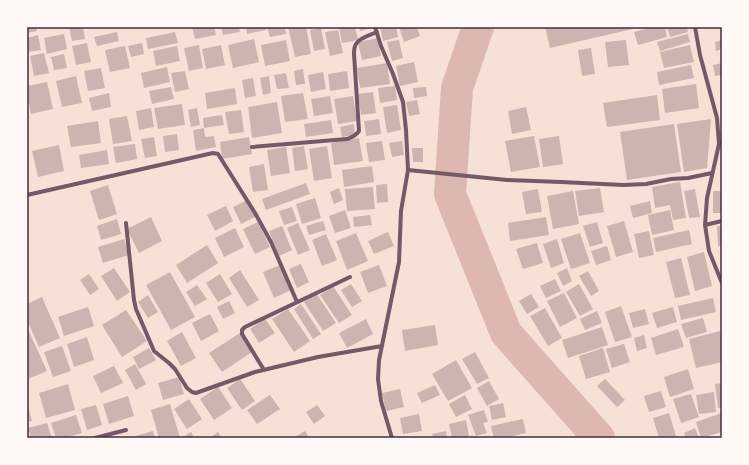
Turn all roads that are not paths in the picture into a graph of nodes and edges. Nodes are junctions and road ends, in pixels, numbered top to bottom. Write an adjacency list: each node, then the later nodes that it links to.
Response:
1 (375, 27): 3 (street)
2 (695, 27): 4 (street)
3 (376, 32): 6 (street); 7 (street)
4 (717, 118): 5 (street); 8 (street)
5 (722, 118)
6 (252, 147)
7 (408, 170): 8 (street); 16 (street)
8 (712, 174): 12 (street)
9 (27, 195): 15 (street)
10 (722, 221): 12 (street)
11 (126, 223): 17 (street)
12 (706, 225): 14 (street)
13 (350, 277): 15 (street)
14 (722, 284)
15 (297, 302): 17 (street)
16 (382, 346): 17 (street); 20 (street)
17 (264, 370)
18 (126, 430): 19 (street)
19 (95, 438)
20 (392, 438)

